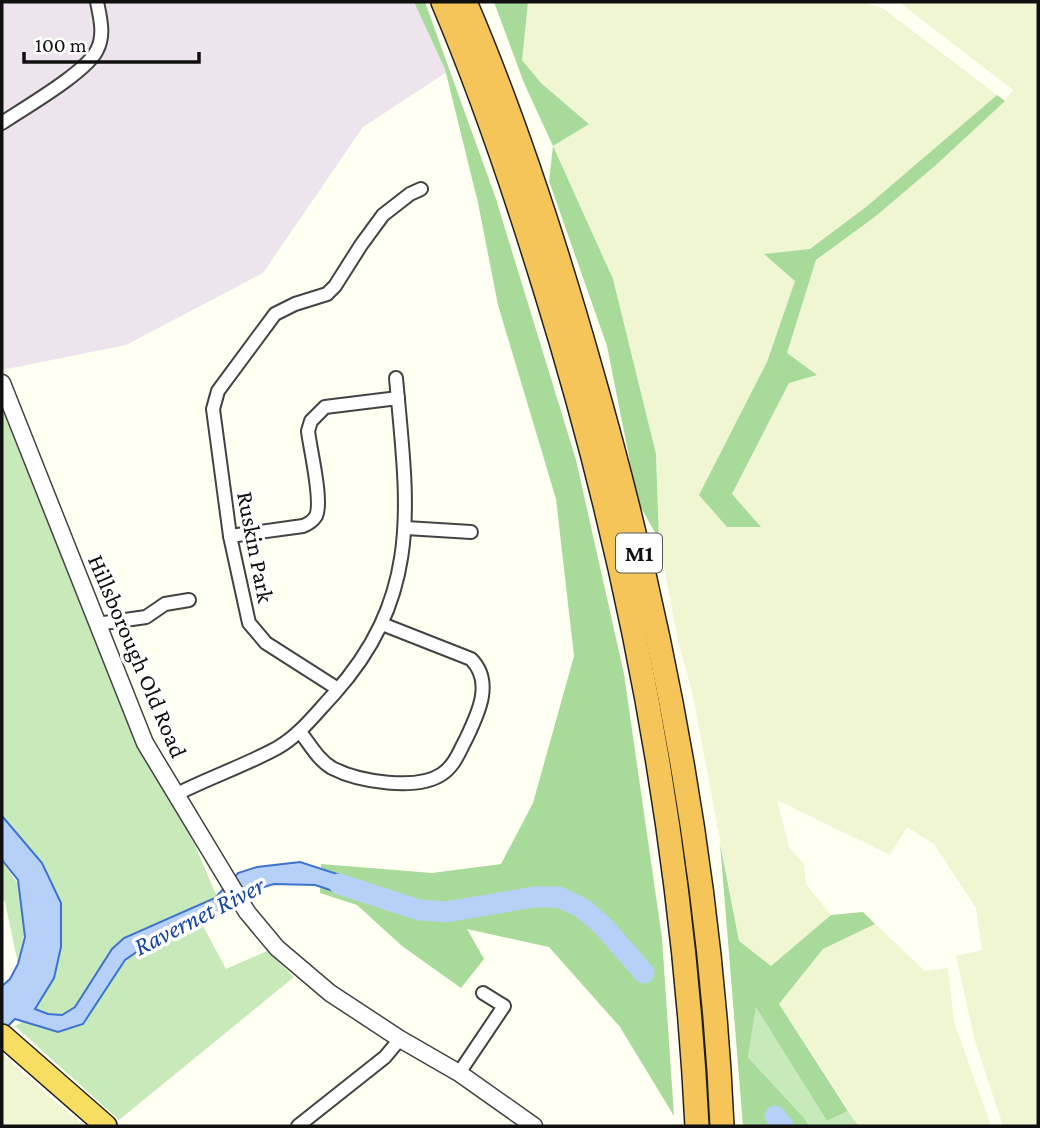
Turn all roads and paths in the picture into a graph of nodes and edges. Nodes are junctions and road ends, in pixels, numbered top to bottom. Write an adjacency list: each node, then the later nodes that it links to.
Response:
1 (97, 2): 4 (street)
2 (443, 2): 25 (highway, M1)
3 (465, 2): 26 (highway, M1)
4 (2, 123)
5 (421, 189): 11 (street, Ruskin Park)
6 (396, 378): 8 (street)
7 (2, 383): 13 (street, Hillsborough Old Road)
8 (398, 398): 9 (street); 11 (street)
9 (406, 527): 10 (street); 14 (street)
10 (471, 533)
11 (230, 536): 15 (street, Ruskin Park)
12 (189, 600): 13 (street)
13 (97, 624): 17 (street, Hillsborough Old Road)
14 (382, 624): 15 (street); 16 (street)
15 (338, 689): 16 (street)
16 (300, 732): 17 (street)
17 (175, 795): 20 (street, Hillsborough Old Road)
18 (483, 993): 21 (street)
19 (2, 1035): 22 (highway)
20 (400, 1039): 21 (street, Hillsborough Old Road); 23 (street)
21 (459, 1073): 24 (street, Hillsborough Old Road)
22 (106, 1126)
23 (298, 1126)
24 (534, 1126)
25 (697, 1126)
26 (722, 1126)

